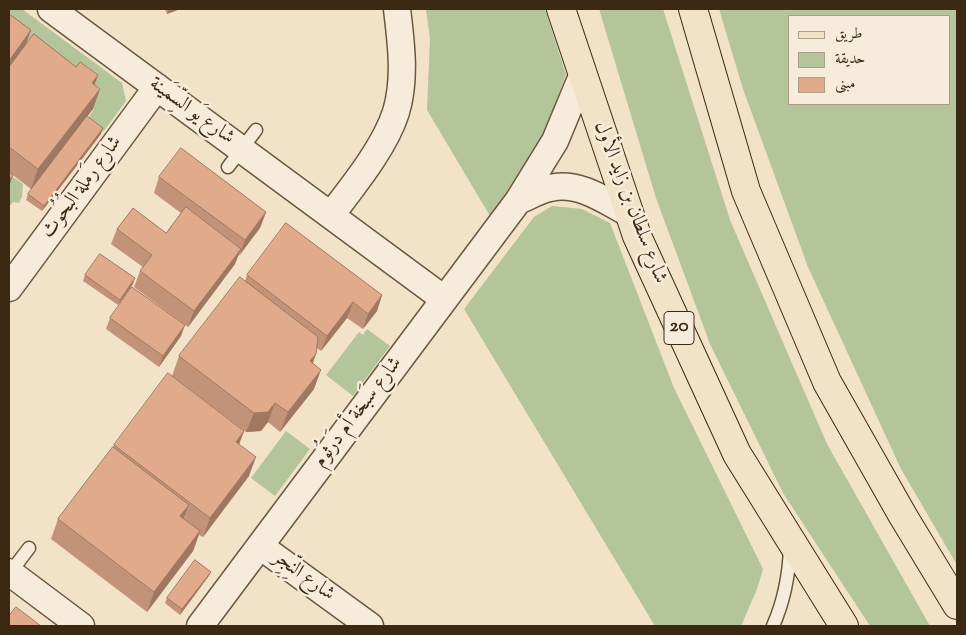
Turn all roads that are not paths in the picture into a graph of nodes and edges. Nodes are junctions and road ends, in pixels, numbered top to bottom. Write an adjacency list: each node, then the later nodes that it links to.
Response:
1 (51, 9): 6 (street, شارع يَو السِّمَينة)
2 (398, 9): 9 (street)
3 (561, 9): 5 (main road, شارع سلطان بن زايد الأول / 20)
4 (693, 9): 16 (main road)
5 (582, 76): 7 (street, شارع سَبخة أم دَرثُوم); 8 (main road, شارع سلطان بن زايد الأول / 20)
6 (157, 87): 9 (street, شارع يَو السِّمَينة); 10 (street, شارع رَملة البُحُوث)
7 (518, 201): 8 (street); 11 (street, شارع سَبخة أم دَرثُوم)
8 (630, 214): 12 (main road, شارع سلطان بن زايد الأول / 20)
9 (331, 216): 11 (street, شارع يَو السِّمَينة)
10 (9, 288)
11 (444, 299): 13 (street, شارع سَبخة أم دَرثُوم)
12 (791, 544): 20 (lane); 21 (main road, شارع سلطان بن زايد الأول / 20)
13 (260, 546): 18 (street, شارع سَبخة أم دَرثُوم); 19 (street, شارع النِّجِر)
14 (29, 548): 15 (lane)
15 (10, 573): 17 (street)
16 (957, 605)
17 (81, 626)
18 (200, 626)
19 (370, 626)
20 (773, 626)
21 (844, 626)

